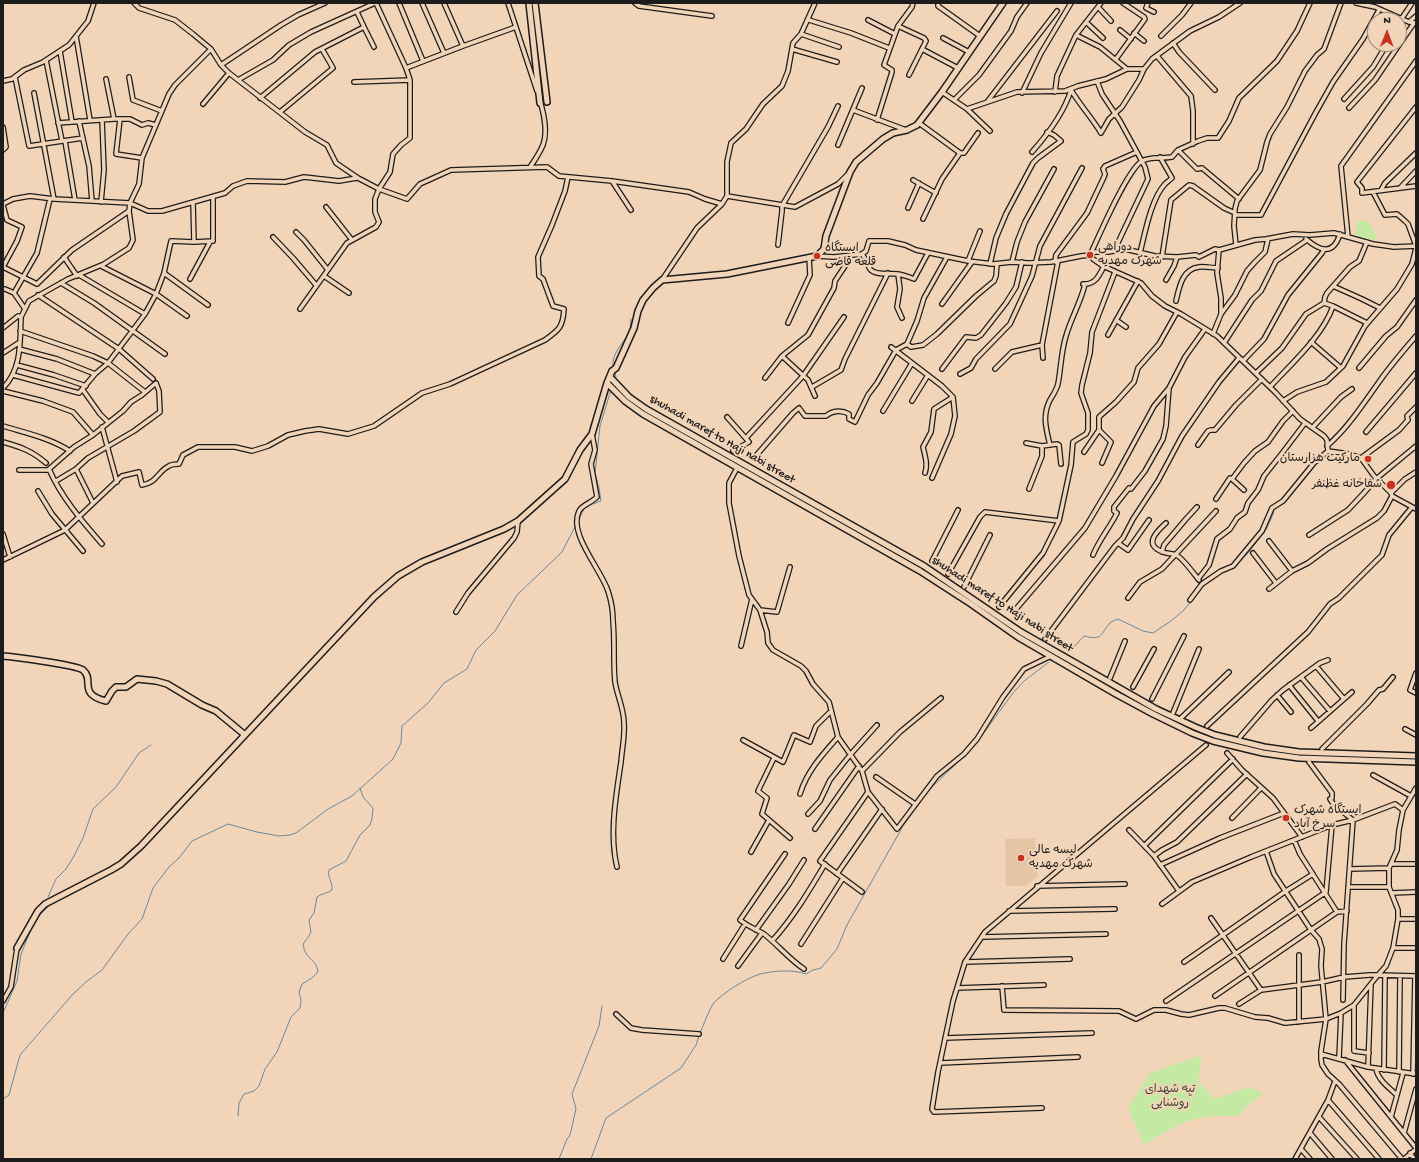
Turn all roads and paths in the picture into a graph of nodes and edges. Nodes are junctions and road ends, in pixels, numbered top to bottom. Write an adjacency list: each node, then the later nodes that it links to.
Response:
1 (94, 3): 52 (street)
2 (134, 3): 65 (street)
3 (325, 3): 79 (street)
4 (376, 3): 32 (street); 80 (street)
5 (399, 3): 77 (street)
6 (422, 3): 72 (street)
7 (444, 3): 61 (street)
8 (508, 3): 47 (street)
9 (529, 3): 105 (main road)
10 (535, 3): 104 (main road)
11 (636, 3): 37 (street)
12 (815, 3): 39 (street)
13 (913, 3): 45 (street)
14 (938, 3): 53 (street)
15 (1003, 3): 53 (main road)
16 (1027, 3): 103 (street)
17 (1072, 3): 100 (street)
18 (1101, 3): 28 (street)
19 (1122, 3): 36 (street)
20 (1148, 3): 29 (street)
21 (1191, 3): 55 (street)
22 (1240, 3): 60 (street)
23 (1310, 3): 134 (street)
24 (1341, 3): 164 (street)
25 (1356, 3): 30 (street)
26 (1378, 3): 30 (street)
27 (1412, 3): 35 (street)
28 (1098, 7): 41 (street); 42 (street)
29 (1146, 8): 33 (street); 36 (street)
30 (1377, 8): 34 (street); 177 (street)
31 (1057, 11): 106 (street)
32 (357, 12): 46 (street); 89 (street)
33 (1154, 12)
34 (1385, 12)
35 (1405, 12)
36 (1141, 15): 49 (street)
37 (712, 16)
38 (1416, 16): 43 (street)
39 (809, 20): 50 (street); 64 (street)
40 (868, 20): 51 (street)
41 (1111, 21)
42 (1086, 22): 54 (street); 57 (street)
43 (1409, 22): 44 (street)
44 (1415, 24): 110 (street)
45 (898, 26): 51 (street); 68 (street)
46 (364, 27): 62 (street); 66 (street)
47 (516, 27): 61 (street); 105 (street)
48 (1120, 30): 58 (street)
49 (1134, 33): 58 (street); 59 (street)
50 (802, 34): 63 (street); 67 (street)
51 (895, 34): 64 (street)
52 (76, 36): 69 (street); 118 (street)
53 (980, 36): 70 (main road)
54 (1076, 36): 74 (street); 98 (street)
55 (1161, 36)
56 (943, 38): 70 (street)
57 (1104, 38)
58 (1131, 39): 74 (street)
59 (1144, 41)
60 (1173, 43): 73 (street); 96 (street)
61 (463, 46): 72 (street)
62 (374, 47)
63 (839, 47)
64 (889, 48): 120 (street)
65 (211, 49): 79 (street); 113 (street)
66 (322, 49): 101 (street); 114 (street)
67 (792, 49): 78 (street); 161 (street)
68 (922, 49): 81 (street); 85 (street)
69 (60, 51): 75 (street); 122 (street)
70 (969, 52): 81 (main road)
71 (1382, 52): 102 (street)
72 (444, 53): 77 (street)
73 (1157, 56): 83 (street); 134 (street)
74 (1116, 59): 82 (street)
75 (46, 60): 86 (street); 123 (street)
76 (1416, 60): 186 (street)
77 (423, 61): 80 (street)
78 (837, 62)
79 (221, 65): 84 (street)
80 (406, 68): 90 (street)
81 (958, 68): 97 (main road)
82 (1127, 69): 83 (street); 92 (street)
83 (1144, 69): 115 (street)
84 (228, 73): 89 (street); 107 (street)
85 (909, 75)
86 (15, 77): 91 (street); 133 (street)
87 (129, 77): 113 (street)
88 (106, 78): 116 (street)
89 (238, 80): 101 (street)
90 (410, 80): 93 (street); 157 (street)
91 (3, 81)
92 (1097, 81): 95 (street); 115 (street)
93 (354, 82)
94 (862, 88): 112 (street)
95 (1071, 90): 98 (street); 115 (street); 129 (street)
96 (1214, 90)
97 (942, 92): 103 (street); 124 (main road)
98 (1055, 92): 100 (street)
99 (34, 93): 133 (street)
100 (1022, 93): 106 (street)
101 (260, 98): 114 (street)
102 (1344, 99)
103 (954, 100): 111 (street)
104 (546, 102)
105 (540, 103): 145 (street)
106 (986, 103): 111 (street)
107 (203, 104)
108 (838, 106): 172 (street)
109 (1416, 107): 159 (street)
110 (1349, 108)
111 (967, 109): 128 (street)
112 (853, 110): 120 (street); 135 (street)
113 (162, 112): 125 (street)
114 (280, 112): 151 (street)
115 (1114, 113): 139 (street)
116 (114, 119): 117 (street); 119 (street)
117 (120, 119): 125 (street); 143 (street)
118 (90, 120): 119 (street); 121 (street)
119 (102, 120): 167 (street)
120 (877, 120): 127 (street)
121 (79, 121): 122 (street); 131 (street)
122 (72, 122): 123 (street)
123 (58, 123): 132 (street)
124 (919, 123): 127 (main road); 140 (street)
125 (156, 124): 143 (street)
126 (3, 127): 136 (street)
127 (907, 130): 149 (main road)
128 (990, 131)
129 (1047, 132): 138 (street); 216 (street)
130 (978, 133): 140 (street)
131 (83, 138): 132 (street); 166 (street)
132 (64, 141): 133 (street); 165 (street)
133 (44, 144): 163 (street)
134 (1193, 144): 137 (street)
135 (838, 145)
136 (3, 150)
137 (1178, 150): 142 (street); 164 (street)
138 (1032, 152)
139 (1137, 152): 144 (street); 212 (street)
140 (960, 153): 160 (street)
141 (1416, 154): 158 (street)
142 (1160, 157): 144 (street); 200 (street)
143 (142, 158): 169 (street)
144 (1141, 162): 198 (street); 202 (street)
145 (530, 167): 150 (street); 157 (street)
146 (1082, 168): 215 (street)
147 (1054, 169): 213 (street)
148 (1416, 171): 156 (street)
149 (850, 172): 172 (street); 203 (main road)
150 (568, 177): 153 (street); 356 (street)
151 (358, 178): 157 (street); 162 (street)
152 (913, 180): 154 (street)
153 (612, 181): 171 (street); 175 (street)
154 (919, 183): 160 (street); 174 (street)
155 (1416, 186): 156 (street)
156 (1400, 188): 158 (street)
157 (379, 189): 188 (street)
158 (1380, 190): 159 (street)
159 (1372, 192): 195 (street)
160 (936, 193): 179 (street)
161 (726, 196): 171 (street); 172 (street)
162 (213, 197): 168 (street); 191 (street)
163 (52, 199): 165 (street); 170 (street); 230 (street)
164 (1239, 199): 177 (street)
165 (75, 200): 166 (street)
166 (92, 201): 167 (street)
167 (101, 202): 169 (street)
168 (193, 202): 169 (street); 190 (street)
169 (130, 203): 176 (street)
170 (3, 204): 178 (street)
171 (722, 204): 232 (street)
172 (782, 206): 194 (street)
173 (326, 207): 188 (street)
174 (908, 208)
175 (631, 210)
176 (129, 212): 205 (street); 218 (street)
177 (1235, 214): 193 (street); 208 (street)
178 (6, 215): 180 (street); 221 (street)
179 (923, 219)
180 (3, 223)
181 (980, 230): 211 (street)
182 (296, 232): 223 (street)
183 (1340, 234): 184 (street); 186 (street); 196 (street)
184 (1301, 235): 187 (street); 189 (street)
185 (273, 237): 236 (street)
186 (1348, 237): 192 (street)
187 (1268, 239): 193 (street); 254 (street)
188 (352, 240): 223 (street)
189 (1307, 240): 196 (street); 272 (street)
190 (194, 242): 191 (street); 225 (street)
191 (210, 242): 231 (street)
192 (1367, 242): 195 (street); 237 (street)
193 (1236, 244): 197 (street)
194 (778, 245)
195 (1416, 247): 249 (street)
196 (1324, 249): 284 (street)
197 (1219, 250): 210 (street); 222 (street)
198 (1114, 251): 200 (street); 202 (street)
199 (928, 253): 201 (street); 207 (street); 227 (street)
200 (1140, 253): 208 (street)
201 (862, 254): 204 (street); 226 (street)
202 (1090, 255): 212 (street); 219 (street)
203 (817, 256): 204 (street); 206 (main road)
204 (847, 256): 281 (street)
205 (64, 257): 228 (street); 230 (street)
206 (809, 257): 232 (main road); 260 (street)
207 (947, 257): 211 (street); 273 (street)
208 (1162, 257): 209 (street)
209 (1177, 257): 210 (street); 233 (street)
210 (1200, 257): 220 (street)
211 (970, 261): 216 (street); 246 (street)
212 (1057, 261): 215 (street); 274 (street)
213 (1012, 262): 214 (street); 217 (street)
214 (1022, 262): 215 (street); 290 (street)
215 (1036, 263): 295 (street)
216 (990, 264): 217 (street)
217 (997, 264): 273 (street)
218 (101, 266): 228 (street); 241 (street)
219 (1104, 266): 224 (street); 332 (street)
220 (1199, 266): 222 (street); 244 (street)
221 (3, 267): 230 (street)
222 (1218, 268): 254 (street)
223 (328, 270): 229 (street)
224 (1115, 272): 234 (street); 371 (street)
225 (164, 273): 241 (street); 247 (street)
226 (888, 274): 227 (street); 305 (street)
227 (898, 274): 258 (street)
228 (78, 275): 235 (street); 253 (street)
229 (324, 276): 236 (street); 240 (street)
230 (24, 277): 239 (street)
231 (190, 279)
232 (662, 280): 299 (main road)
233 (1166, 280)
234 (1138, 281): 252 (street); 259 (street)
235 (61, 283): 242 (street); 265 (street)
236 (316, 285): 251 (street)
237 (1333, 286): 245 (street); 249 (street)
238 (5, 289): 239 (street)
239 (14, 293): 250 (street)
240 (349, 293)
241 (156, 294): 253 (street); 255 (street)
242 (38, 295): 250 (street); 277 (street)
243 (1416, 300): 289 (street)
244 (1176, 301)
245 (1324, 303): 248 (street); 292 (street)
246 (942, 304)
247 (208, 305)
248 (1333, 306): 261 (street); 271 (street)
249 (1380, 308): 261 (street)
250 (25, 309): 256 (street)
251 (300, 309)
252 (1177, 312): 264 (street); 325 (street)
253 (145, 314): 265 (street)
254 (1221, 314): 267 (street)
255 (187, 316)
256 (21, 317): 263 (street); 266 (street)
257 (844, 317): 298 (street)
258 (902, 318)
259 (1116, 320): 262 (street); 268 (street)
260 (788, 323)
261 (1368, 323): 288 (street)
262 (1126, 327)
263 (3, 328)
264 (1205, 329): 267 (street); 307 (street)
265 (133, 331): 277 (street); 280 (street)
266 (20, 332): 270 (street); 285 (street)
267 (1213, 334): 272 (street)
268 (1108, 335)
269 (1416, 336): 337 (street)
270 (20, 342): 276 (street); 279 (street)
271 (1311, 342): 288 (street); 306 (street)
272 (1224, 343): 283 (street)
273 (907, 344): 278 (street)
274 (1042, 346): 282 (street); 291 (street)
275 (891, 347): 278 (street)
276 (19, 349): 287 (street); 294 (street)
277 (119, 349): 285 (street); 301 (street)
278 (896, 350): 286 (street); 341 (street)
279 (3, 353)
280 (165, 354)
281 (782, 356): 298 (street); 300 (street)
282 (1043, 358)
283 (1239, 358): 284 (street); 378 (street)
284 (1243, 361): 292 (street)
285 (108, 363): 294 (street); 311 (street)
286 (912, 363): 297 (street); 317 (street)
287 (17, 365): 296 (street); 304 (street)
288 (1341, 368): 315 (street)
289 (1359, 368)
290 (942, 370)
291 (995, 370)
292 (1256, 373): 302 (street)
293 (1416, 373): 326 (street)
294 (95, 374): 304 (street)
295 (960, 374)
296 (13, 375): 308 (street); 310 (street)
297 (928, 375): 313 (street); 314 (street)
298 (803, 376): 305 (street); 329 (street)
299 (610, 377): 303 (main road); 445 (main road, shuhadi maref to Haji nabi street)
300 (765, 378)
301 (153, 379)
302 (1262, 379): 306 (street); 333 (street)
303 (607, 384): 327 (main road); 410 (main road)
304 (86, 386): 310 (street)
305 (812, 387): 312 (street)
306 (1270, 387): 315 (street)
307 (1169, 388): 383 (street); 400 (street)
308 (3, 389): 328 (street)
309 (1352, 389): 324 (street)
310 (82, 390): 320 (street)
311 (145, 392): 320 (street); 334 (street)
312 (816, 396)
313 (953, 396): 351 (street); 352 (street)
314 (912, 401)
315 (1283, 401): 318 (street)
316 (1416, 407): 342 (street)
317 (883, 411)
318 (1292, 411): 321 (street); 354 (street)
319 (727, 417): 329 (street)
320 (108, 422): 323 (street)
321 (1305, 423): 324 (street); 391 (street)
322 (3, 426): 338 (street)
323 (102, 427): 328 (street); 334 (street)
324 (1313, 428): 337 (street)
325 (1099, 430): 340 (street); 343 (street)
326 (1366, 432)
327 (592, 434): 369 (main road); 484 (street)
328 (93, 435): 338 (street)
329 (746, 438): 339 (street)
330 (3, 442): 344 (street)
331 (1026, 443): 335 (street)
332 (1050, 445): 335 (street); 345 (street)
333 (1198, 445)
334 (108, 446): 347 (street); 356 (street)
335 (1042, 446): 357 (street)
336 (1416, 446): 353 (street)
337 (1328, 449): 342 (street); 393 (street)
338 (70, 451): 346 (street)
339 (733, 451)
340 (1084, 452)
341 (754, 458)
342 (1361, 458): 353 (street)
343 (1102, 463)
344 (46, 464)
345 (1061, 464)
346 (50, 469): 348 (street); 355 (street)
347 (76, 469): 355 (street); 362 (street)
348 (19, 470)
349 (736, 470): 397 (street)
350 (1416, 472): 360 (street)
351 (925, 473)
352 (932, 478)
353 (1376, 478): 360 (street); 376 (street)
354 (1232, 479): 358 (street); 361 (street)
355 (56, 481): 368 (street)
356 (117, 482): 362 (street)
357 (1028, 489)
358 (1244, 490)
359 (38, 491): 373 (street)
360 (1392, 495): 363 (street); 389 (street)
361 (1216, 499)
362 (93, 503): 368 (street)
363 (1412, 506): 366 (street); 433 (street)
364 (1197, 508): 381 (street)
365 (958, 510): 387 (street)
366 (1416, 510)
367 (1216, 511): 384 (street)
368 (79, 518): 373 (street); 379 (street)
369 (518, 520): 402 (street); 436 (main road)
370 (1149, 520): 378 (street)
371 (1059, 521): 390 (street); 399 (street)
372 (1166, 523): 381 (street)
373 (65, 530): 380 (street); 385 (street)
374 (3, 534): 385 (street)
375 (990, 535): 394 (street)
376 (1309, 535)
377 (1269, 541): 389 (street)
378 (1118, 543): 404 (street)
379 (102, 544)
380 (83, 551)
381 (1162, 552): 384 (street)
382 (1253, 553): 392 (street)
383 (1093, 555)
384 (1176, 555): 391 (street); 396 (street)
385 (10, 557): 386 (street)
386 (3, 560)
387 (932, 561)
388 (790, 567): 401 (street)
389 (1292, 571): 392 (street)
390 (948, 574)
391 (1198, 579): 393 (street)
392 (1276, 583): 395 (street)
393 (1202, 584): 398 (street)
394 (964, 587)
395 (1269, 589)
396 (1128, 598)
397 (752, 599): 401 (street); 406 (street)
398 (1190, 600)
399 (999, 607)
400 (1016, 609)
401 (760, 610): 426 (street)
402 (456, 612)
403 (1184, 636): 424 (street)
404 (1046, 640)
405 (1125, 641): 417 (street)
406 (741, 646)
407 (1199, 649): 429 (street)
408 (1154, 650): 419 (street)
409 (3, 656): 436 (main road)
410 (1051, 656): 449 (main road); 460 (street)
411 (1328, 660): 412 (street)
412 (1316, 666): 415 (street); 425 (street)
413 (1229, 672): 430 (street)
414 (1416, 673): 421 (street)
415 (1301, 677): 418 (street); 427 (street)
416 (1393, 677): 442 (street)
417 (1110, 678)
418 (1289, 685): 422 (street); 431 (street)
419 (1133, 688)
420 (1352, 692): 425 (street)
421 (1416, 692)
422 (1277, 695): 428 (street); 439 (street)
423 (941, 698): 451 (street)
424 (1152, 699)
425 (1344, 699): 427 (street)
426 (831, 711): 438 (street); 446 (street)
427 (1330, 711): 431 (street)
428 (1291, 712)
429 (1172, 713)
430 (1180, 718)
431 (1318, 721): 434 (street)
432 (877, 725): 444 (street)
433 (1207, 726)
434 (1311, 728)
435 (1405, 729): 437 (street)
436 (245, 734): 518 (main road)
437 (1416, 735)
438 (838, 737): 444 (street); 458 (street)
439 (1240, 738)
440 (743, 740): 446 (street)
441 (1206, 746): 491 (street)
442 (1322, 749)
443 (1227, 753): 447 (street)
444 (850, 755): 450 (street); 464 (street)
445 (1416, 756)
446 (774, 758): 466 (street)
447 (1233, 759): 452 (street); 474 (street)
448 (1309, 762): 467 (street)
449 (1416, 762)
450 (859, 766): 451 (street); 469 (street)
451 (862, 771): 457 (street)
452 (1247, 774): 455 (street); 478 (street)
453 (1373, 775): 459 (street)
454 (876, 777): 460 (street)
455 (1261, 788): 463 (street); 465 (street)
456 (1416, 788): 459 (street)
457 (868, 792): 461 (street); 480 (street)
458 (800, 794)
459 (1411, 796): 462 (street)
460 (915, 804): 461 (street)
461 (882, 809): 487 (street)
462 (1403, 810): 467 (street); 481 (street)
463 (1284, 813): 471 (street); 483 (street)
464 (808, 814)
465 (1232, 818)
466 (769, 820): 472 (street); 476 (street)
467 (1353, 820): 468 (street); 486 (street)
468 (1332, 826): 471 (street); 498 (street)
469 (815, 829)
470 (1129, 830): 474 (street)
471 (1302, 837): 473 (street)
472 (790, 838)
473 (1294, 840): 475 (street); 488 (street)
474 (1145, 845): 478 (street)
475 (1266, 851): 494 (street); 495 (street)
476 (751, 852)
477 (784, 854): 509 (street)
478 (1154, 856): 483 (street)
479 (804, 860): 510 (street)
480 (824, 864): 487 (street); 516 (street)
481 (1392, 864): 482 (street); 485 (street)
482 (1416, 864)
483 (1160, 865): 494 (street)
484 (617, 867)
485 (1389, 868): 486 (street); 493 (street)
486 (1350, 869): 492 (street)
487 (837, 874): 489 (street)
488 (1313, 874): 495 (street); 498 (street)
489 (843, 878): 496 (street); 517 (street)
490 (1125, 884): 491 (street)
491 (1037, 886): 502 (street)
492 (1348, 887): 493 (street); 504 (street)
493 (1389, 887): 499 (street)
494 (1179, 891): 500 (street)
495 (1286, 891): 503 (street); 514 (street)
496 (862, 892)
497 (1416, 892): 499 (street)
498 (1325, 893): 503 (street); 505 (street)
499 (1392, 893): 507 (street)
500 (1162, 904)
501 (1115, 910): 502 (street)
502 (1009, 911): 515 (street)
503 (1299, 911): 511 (street); 521 (street)
504 (1347, 911): 505 (street); 534 (street)
505 (1337, 912): 511 (street)
506 (1211, 918): 514 (street)
507 (1398, 919): 508 (street); 519 (street)
508 (1416, 919)
509 (745, 924): 510 (street); 523 (street)
510 (756, 930): 512 (street)
511 (1311, 930): 529 (street); 535 (street)
512 (762, 933): 516 (street); 527 (street)
513 (1106, 934): 515 (street)
514 (1223, 935): 521 (street); 526 (street)
515 (982, 937): 525 (street)
516 (772, 941): 528 (street)
517 (801, 944)
518 (16, 948): 545 (street)
519 (1393, 948): 520 (street); 530 (street)
520 (1416, 948)
521 (1235, 954): 529 (street); 544 (street)
522 (1300, 955): 536 (street)
523 (723, 959)
524 (1070, 959): 525 (street)
525 (965, 962): 540 (street)
526 (1184, 962)
527 (738, 966)
528 (804, 969)
529 (1248, 973): 541 (street); 542 (street)
530 (1378, 975): 531 (street); 534 (street); 537 (street)
531 (1385, 976): 532 (street); 563 (street)
532 (1400, 976): 533 (street); 564 (street)
533 (1416, 976): 566 (street)
534 (1344, 977): 535 (street); 543 (street)
535 (1322, 982): 536 (street); 550 (street)
536 (1299, 984): 541 (street); 551 (street)
537 (1371, 984): 547 (street); 555 (street)
538 (1044, 985): 539 (street)
539 (1002, 986): 540 (street); 551 (street)
540 (957, 988): 554 (street)
541 (1261, 990): 546 (street)
542 (1214, 996)
543 (1343, 1000)
544 (1166, 1001)
545 (3, 1002)
546 (1240, 1004)
547 (1354, 1005): 548 (street); 555 (street)
548 (1341, 1013): 550 (street); 558 (street)
549 (616, 1014): 553 (street)
550 (1326, 1019): 551 (street); 556 (street)
551 (1299, 1022)
552 (1092, 1032): 554 (street)
553 (699, 1034)
554 (945, 1038): 560 (street)
555 (1369, 1053): 561 (street)
556 (1321, 1054): 558 (street); 567 (street)
557 (1078, 1057): 560 (street)
558 (1339, 1058): 559 (street)
559 (1345, 1060): 561 (street); 573 (street)
560 (940, 1063): 571 (street)
561 (1368, 1067): 562 (street)
562 (1376, 1068): 563 (street); 569 (street)
563 (1384, 1070): 564 (street)
564 (1398, 1072): 565 (street)
565 (1403, 1073): 566 (street); 569 (street)
566 (1414, 1074)
567 (1335, 1081): 570 (street); 584 (street)
568 (1416, 1089): 575 (street)
569 (1397, 1095): 573 (street)
570 (1328, 1100): 572 (street); 583 (street)
571 (1042, 1108)
572 (1319, 1117): 574 (street); 582 (street)
573 (1391, 1117): 575 (street)
574 (1310, 1133): 577 (street); 581 (street)
575 (1404, 1133): 576 (street)
576 (1416, 1148): 578 (street)
577 (1302, 1149): 579 (street); 580 (street)
578 (1410, 1153): 584 (street); 585 (street)
579 (1295, 1159)
580 (1310, 1159)
581 (1332, 1159)
582 (1357, 1159)
583 (1379, 1159)
584 (1403, 1159)
585 (1414, 1159)

